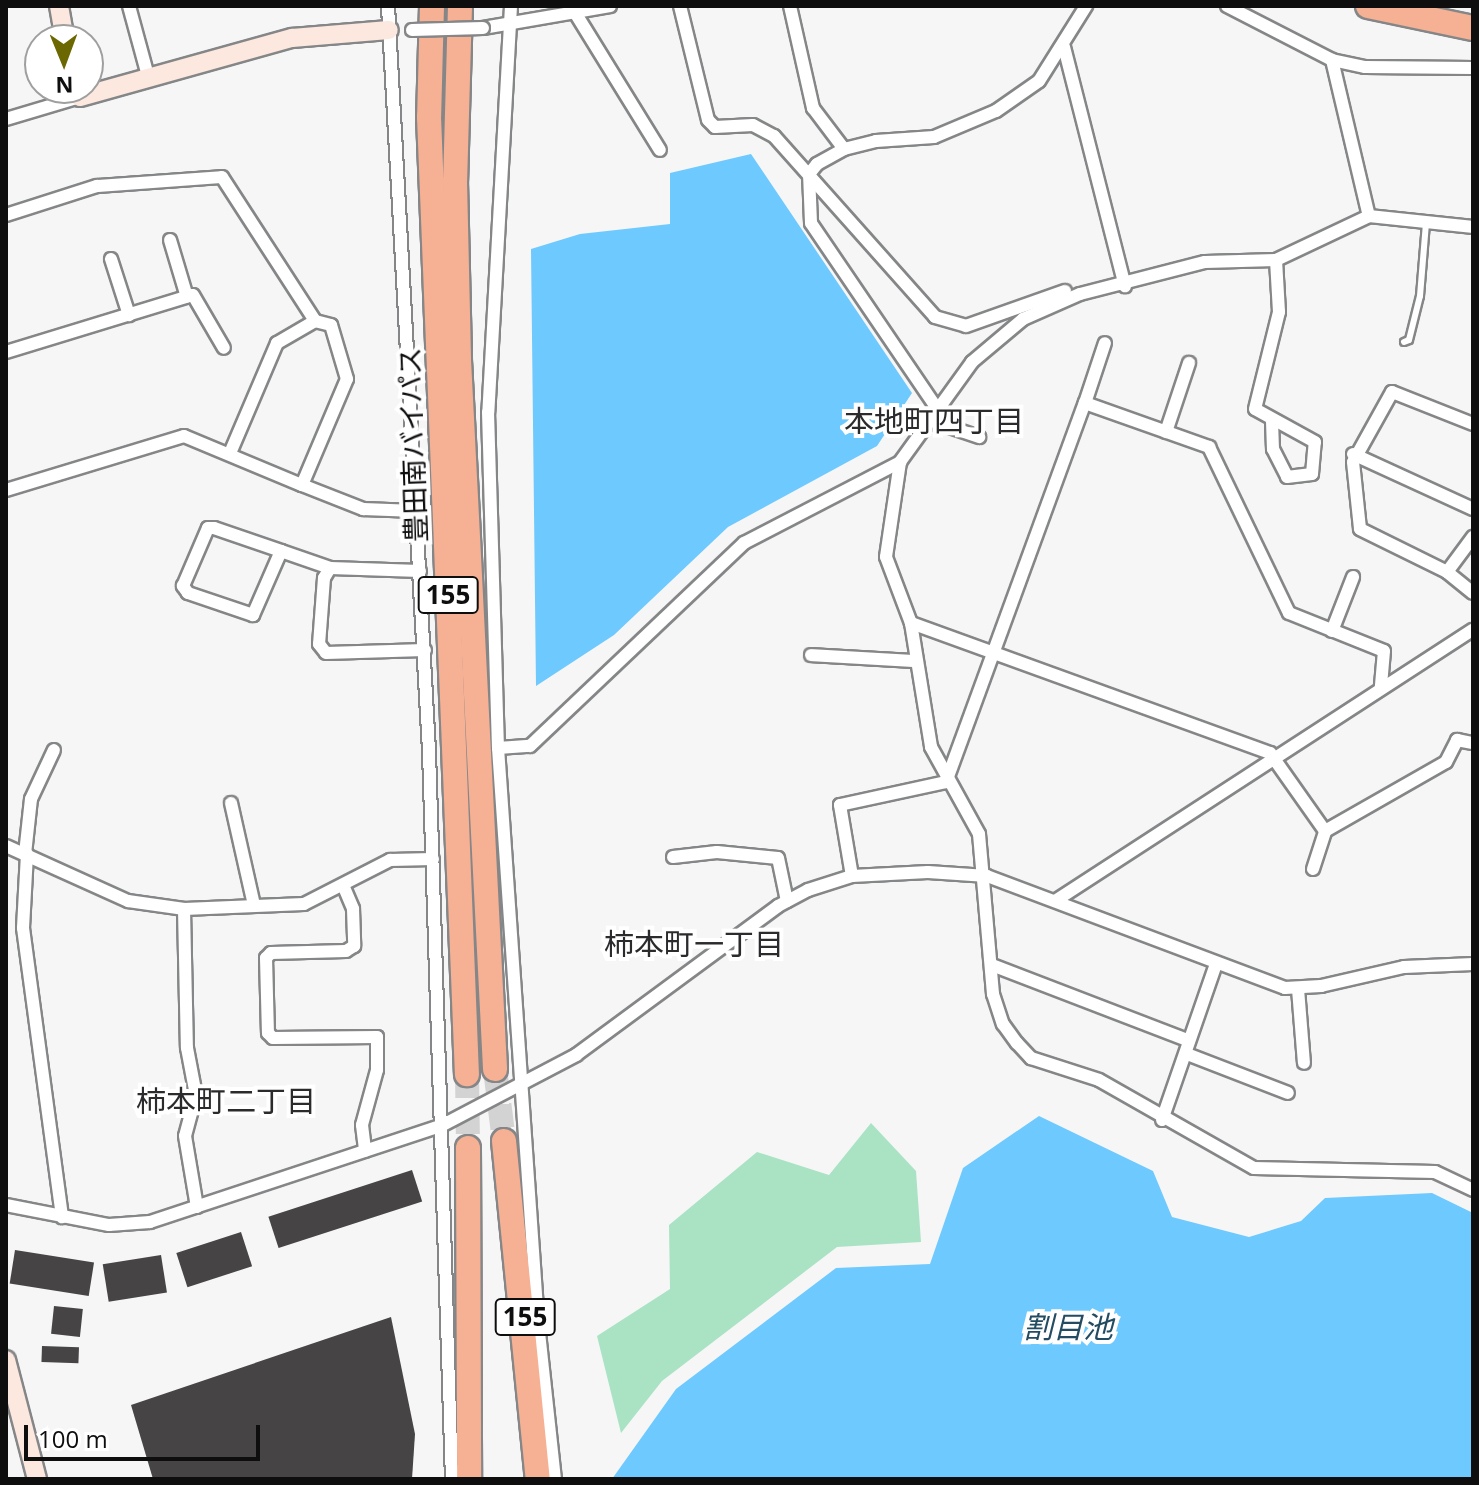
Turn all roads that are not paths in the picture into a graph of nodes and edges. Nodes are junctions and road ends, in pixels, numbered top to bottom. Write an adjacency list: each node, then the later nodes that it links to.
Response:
1 (129, 6): 23 (street)
2 (388, 6): 19 (street)
3 (419, 6): 26 (highway, 155)
4 (432, 6): 26 (highway, 豊田南バイパス / 155)
5 (460, 6): 31 (highway, 豊田南バイパス / 155)
6 (473, 6): 31 (highway, 155)
7 (511, 6): 17 (street)
8 (610, 6): 14 (street)
9 (680, 6): 30 (street)
10 (790, 6): 28 (street)
11 (1086, 6): 20 (street)
12 (1227, 6): 21 (street)
13 (1368, 6): 15 (highway)
14 (573, 10): 17 (street); 29 (street)
15 (1435, 20): 16 (highway); 18 (highway)
16 (1473, 21)
17 (510, 28): 19 (street, bridge); 78 (street)
18 (1473, 28)
19 (389, 30): 23 (street); 61 (street)
20 (1064, 47): 28 (street); 39 (street)
21 (1332, 60): 22 (street); 33 (street)
22 (1473, 68)
23 (148, 76): 24 (street)
24 (104, 87)
25 (48, 104): 27 (street)
26 (429, 117): 104 (highway, 豊田南バイパス / 155)
27 (6, 119)
28 (844, 149): 30 (street)
29 (660, 150)
30 (809, 174): 40 (street); 50 (street)
31 (455, 181): 103 (highway, 豊田南バイパス / 155)
32 (6, 215): 43 (street)
33 (1369, 216): 34 (street); 38 (street)
34 (1426, 220): 35 (street); 44 (lane)
35 (1473, 227)
36 (170, 240): 41 (street)
37 (111, 259): 42 (street)
38 (1276, 260): 39 (street); 51 (street)
39 (1125, 286): 40 (street)
40 (1080, 294): 50 (street)
41 (187, 297): 42 (street); 46 (street)
42 (129, 315): 47 (street)
43 (315, 321): 55 (street); 58 (street)
44 (1404, 342)
45 (1105, 343): 49 (street)
46 (224, 348)
47 (6, 352)
48 (1189, 363): 53 (street)
49 (1085, 403): 53 (street); 73 (street)
50 (935, 416): 54 (street); 57 (street)
51 (1272, 421): 51 (street)
52 (1473, 424): 56 (street)
53 (1166, 432): 71 (street)
54 (979, 437)
55 (230, 453): 58 (street); 59 (street)
56 (1353, 454): 60 (street); 66 (street)
57 (900, 462): 69 (street); 78 (street)
58 (302, 485): 61 (street)
59 (6, 490)
60 (1473, 509)
61 (416, 511): 65 (street)
62 (1473, 537): 66 (street)
63 (281, 551): 63 (street); 64 (street)
64 (330, 568): 65 (street); 72 (street)
65 (420, 571): 72 (street)
66 (1447, 572): 68 (street)
67 (1353, 577): 71 (street)
68 (1473, 593)
69 (911, 623): 73 (street); 75 (street)
70 (1473, 630): 76 (street)
71 (1332, 631): 76 (street)
72 (425, 650): 87 (street)
73 (995, 650): 80 (street); 81 (street)
74 (811, 655): 75 (street)
75 (916, 661): 81 (street)
76 (1381, 688): 80 (street)
77 (1473, 743): 83 (street)
78 (498, 748): 105 (street)
79 (54, 750): 85 (street)
80 (1277, 758): 83 (street); 93 (street)
81 (946, 782): 89 (street); 90 (street)
82 (231, 803): 94 (street)
83 (1325, 831): 88 (street)
84 (6, 846): 85 (street)
85 (26, 854): 95 (street); 115 (street)
86 (673, 857): 92 (street)
87 (433, 859): 91 (street); 108 (street)
88 (1313, 869)
89 (852, 876): 90 (street); 92 (street)
90 (987, 876): 93 (street); 98 (street)
91 (343, 885): 94 (street); 111 (street)
92 (787, 901): 105 (street)
93 (1055, 901): 96 (street)
94 (254, 905): 95 (street)
95 (184, 909): 114 (street)
96 (1216, 964): 99 (street); 100 (street)
97 (1473, 964): 99 (street)
98 (992, 965): 100 (street); 107 (street)
99 (1298, 989): 102 (street)
100 (1187, 1040): 101 (street)
101 (1187, 1054): 106 (street); 107 (street)
102 (1304, 1063)
103 (495, 1069)
104 (467, 1074)
105 (521, 1086): 108 (street); 121 (street)
106 (1288, 1093)
107 (1162, 1120): 112 (street)
108 (441, 1126): 111 (street); 118 (street)
109 (468, 1148): 119 (highway, 155)
110 (504, 1149): 120 (highway, 155)
111 (365, 1151): 114 (street)
112 (1473, 1190)
113 (6, 1205): 115 (street)
114 (197, 1207): 115 (street)
115 (62, 1217)
116 (6, 1360): 117 (street)
117 (37, 1479)
118 (452, 1479)
119 (469, 1479)
120 (538, 1479)
121 (555, 1479)

